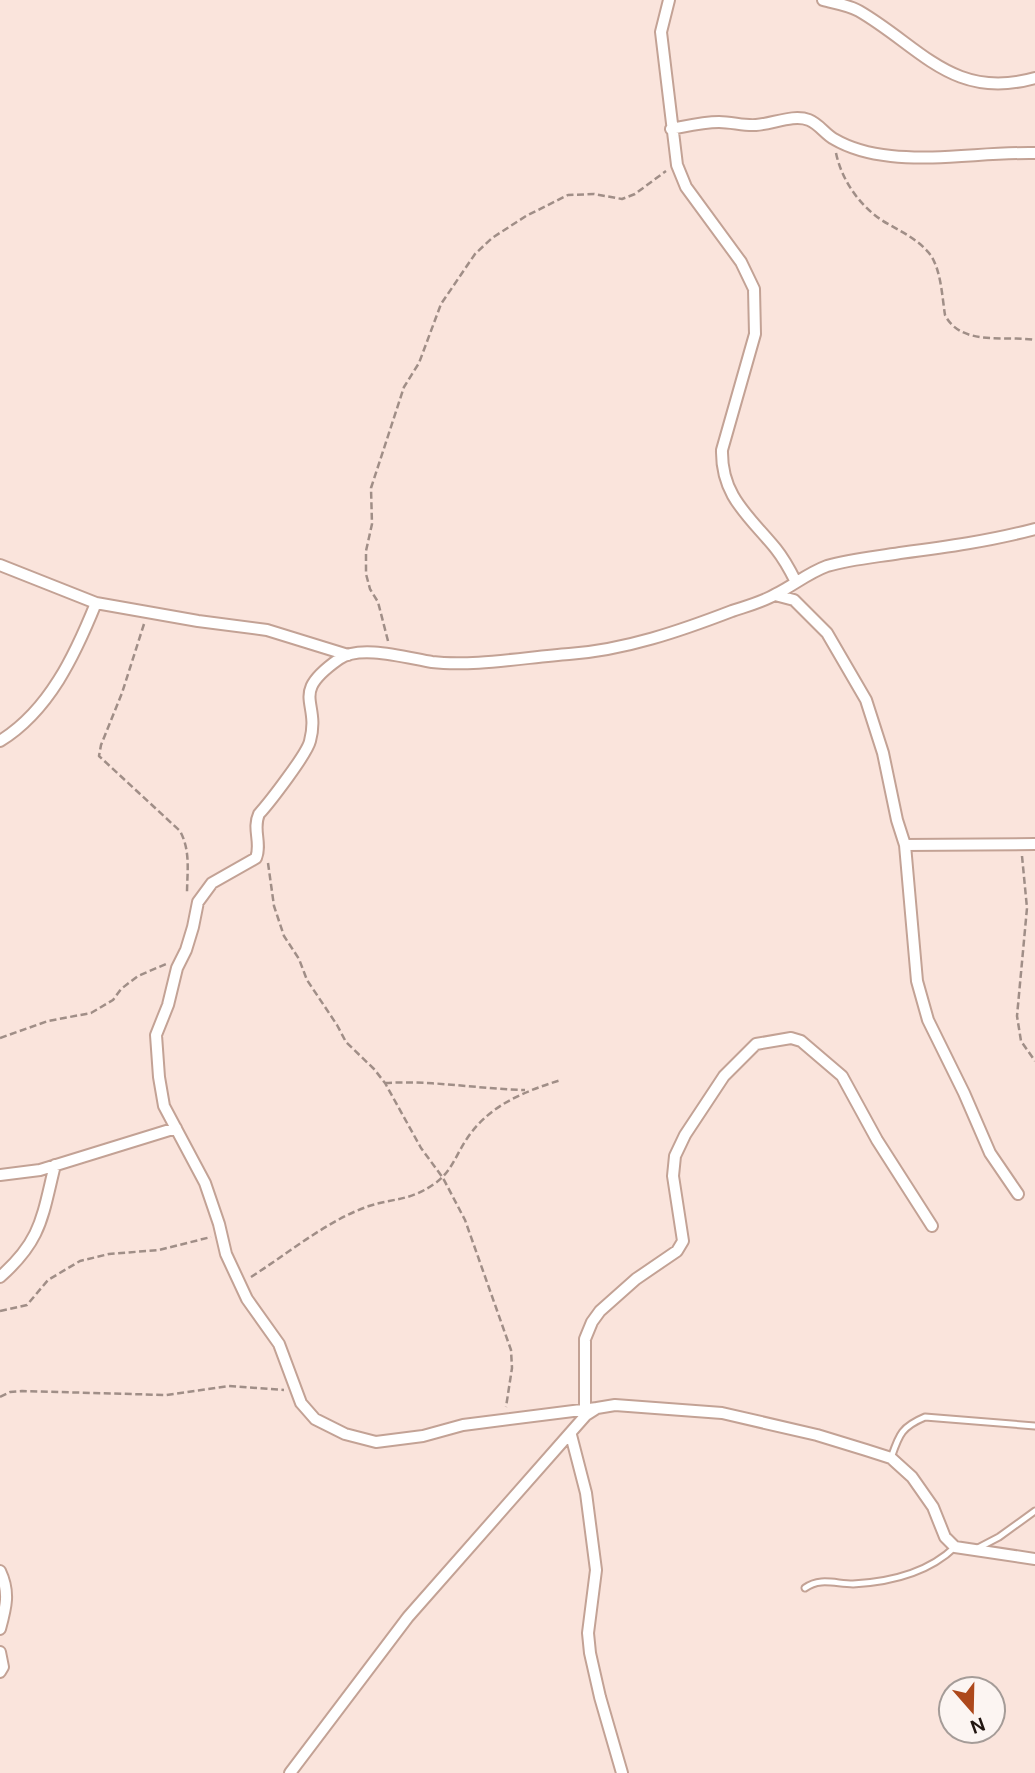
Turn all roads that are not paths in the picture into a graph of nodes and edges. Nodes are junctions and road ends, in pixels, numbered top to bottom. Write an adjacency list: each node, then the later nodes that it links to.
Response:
1 (669, 0): 4 (street)
2 (823, 0): 3 (street)
3 (1035, 78)
4 (671, 129): 5 (street); 8 (street)
5 (1035, 153)
6 (1035, 529): 8 (street)
7 (0, 565): 10 (street)
8 (796, 582): 9 (street)
9 (775, 595): 11 (street); 14 (street)
10 (96, 603): 11 (street); 12 (street)
11 (348, 655): 15 (street)
12 (0, 741)
13 (1035, 844): 14 (street)
14 (905, 845): 18 (street)
15 (176, 1128): 16 (street); 21 (street)
16 (55, 1165): 17 (street); 20 (street)
17 (0, 1175)
18 (1018, 1195)
19 (932, 1226): 21 (street)
20 (0, 1277)
21 (591, 1409): 23 (street); 24 (street)
22 (1035, 1426): 24 (lane)
23 (570, 1435): 34 (street); 35 (street)
24 (891, 1458): 26 (street)
25 (1035, 1511): 27 (lane)
26 (955, 1547): 27 (street); 30 (lane)
27 (974, 1550): 28 (street)
28 (1035, 1559)
29 (0, 1571): 31 (street)
30 (805, 1588)
31 (0, 1629)
32 (0, 1652): 33 (street)
33 (0, 1672)
34 (290, 1773)
35 (622, 1773)

